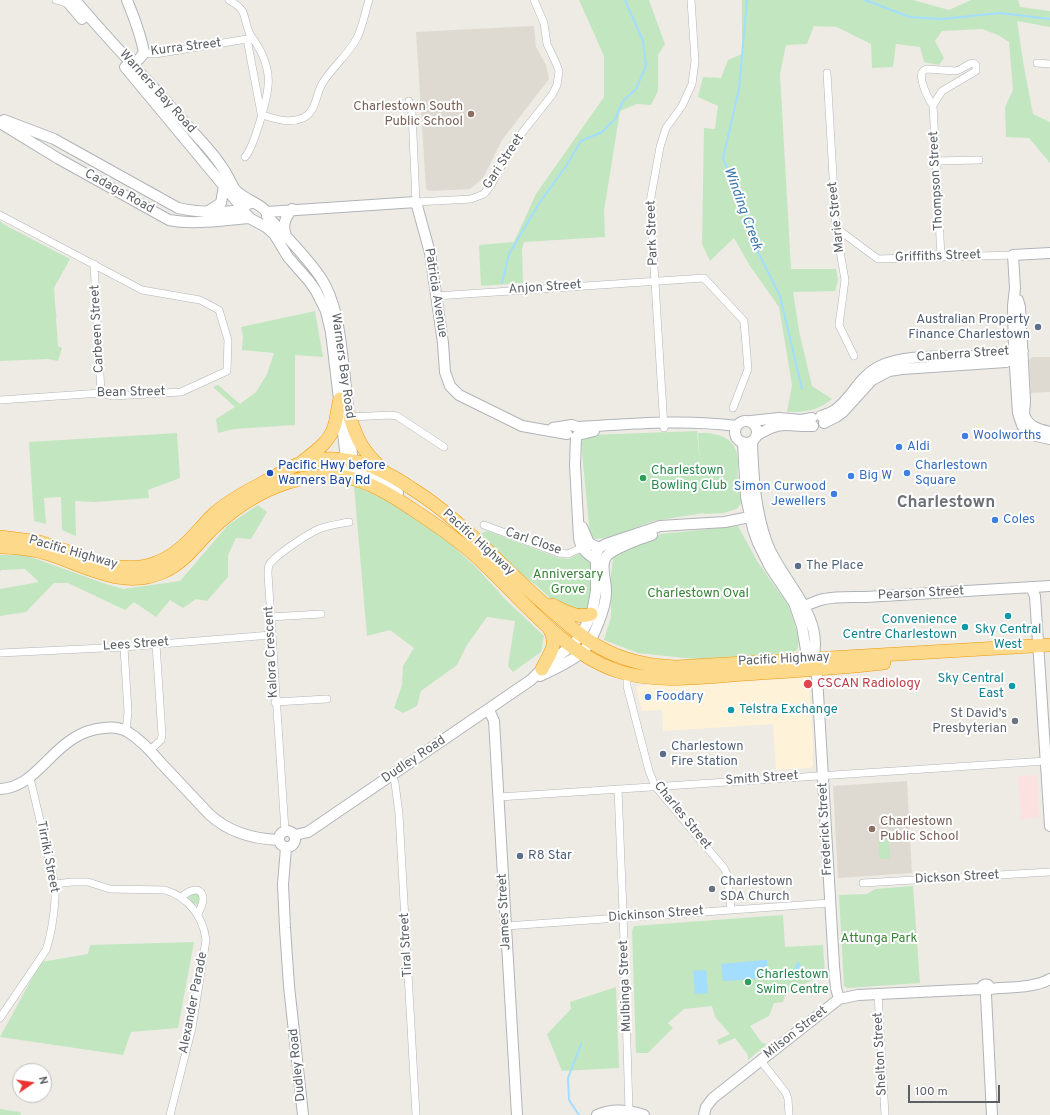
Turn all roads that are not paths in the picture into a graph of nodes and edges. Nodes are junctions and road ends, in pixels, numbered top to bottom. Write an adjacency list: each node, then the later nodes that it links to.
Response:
1 (56, 0): 7 (street, Warners Bay Road)
2 (127, 0): 9 (street)
3 (229, 0): 8 (street)
4 (369, 0): 16 (street)
5 (534, 0): 23 (street, Gari Street)
6 (691, 0): 35 (street, Park Street)
7 (70, 1): 12 (street, Warners Bay Road)
8 (249, 38): 9 (street, Kurra Street); 16 (street); 16 (street)
9 (144, 53): 12 (street, Kurra Street)
10 (1037, 63): 11 (street)
11 (1050, 64)
12 (130, 67): 22 (street, Warners Bay Road); 26 (street, Warners Bay Road)
13 (827, 73): 29 (street, Marie Street)
14 (409, 101): 23 (street, Patricia Avenue)
15 (933, 105): 15 (street, Thompson Street); 21 (street, Thompson Street)
16 (262, 115): 19 (street)
17 (0, 118): 25 (street, Cadaga Road)
18 (0, 123): 26 (street, Cadaga Road)
19 (245, 156)
20 (979, 160): 21 (street)
21 (936, 161): 33 (street, Thompson Street)
22 (224, 186): 25 (street); 26 (street, Warners Bay Road)
23 (416, 202): 24 (street, Gari Street); 36 (street, Patricia Avenue)
24 (292, 210): 27 (street, Gari Street); 30 (street)
25 (207, 212): 26 (street, Cadaga Road)
26 (249, 212): 27 (street, Warners Bay Road); 27 (street); 41 (street, Warners Bay Road)
27 (267, 214): 30 (street, Warners Bay Road)
28 (0, 215): 34 (street, Carbeen Street)
29 (836, 228): 33 (street, Griffiths Street); 39 (street, Marie Street)
30 (286, 236): 44 (street, Warners Bay Road)
31 (1050, 253): 32 (street, Griffiths Street)
32 (1013, 255): 33 (street, Griffiths Street); 38 (street)
33 (941, 257)
34 (94, 264): 37 (street, Carbeen Street); 40 (street, Carbeen Street)
35 (654, 281): 36 (street, Anjon Street); 43 (street, Anjon Street); 47 (street, Park Street)
36 (436, 296): 49 (street, Patricia Avenue)
37 (228, 340): 40 (street, Bean Street)
38 (1017, 354): 45 (street, Canberra Street); 50 (street); 51 (street)
39 (854, 356)
40 (101, 393): 42 (street, Bean Street)
41 (340, 399): 54 (street, Warners Bay Road); 55 (highway)
42 (0, 400)
43 (733, 408)
44 (350, 417): 53 (street); 54 (street, Warners Bay Road); 56 (highway)
45 (818, 421): 46 (street, Canberra Street); 52 (street)
46 (751, 422): 48 (street, Patricia Avenue); 52 (street)
47 (663, 426): 48 (street, Patricia Avenue); 49 (street, Patricia Avenue)
48 (736, 429): 52 (street)
49 (573, 432): 59 (street)
50 (1050, 432)
51 (1050, 439)
52 (750, 440): 60 (street, Frederick Street)
53 (444, 447)
54 (349, 462): 55 (highway, Pacific Highway); 56 (highway, Pacific Highway); 57 (street); 58 (street)
55 (297, 465): 64 (highway, Pacific Highway)
56 (386, 473): 71 (highway, Pacific Highway)
57 (327, 476): 58 (highway, Pacific Highway); 65 (highway, Pacific Highway)
58 (407, 505): 77 (highway, Pacific Highway)
59 (577, 514): 66 (street); 67 (street)
60 (754, 516): 62 (street); 72 (street, Frederick Street); 73 (street, Frederick Street)
61 (349, 522): 76 (street, Kalora Crescent)
62 (689, 524): 67 (street); 79 (street)
63 (484, 525): 66 (street, Carl Close)
64 (0, 537)
65 (0, 547)
66 (581, 548): 68 (street)
67 (599, 548): 68 (street)
68 (595, 559): 75 (street)
69 (1050, 586): 70 (street, Pearson Street)
70 (1031, 587): 73 (street, Pearson Street); 82 (street)
71 (539, 600): 75 (highway); 79 (highway, Pacific Highway)
72 (794, 603): 73 (street); 85 (street, Frederick Street)
73 (804, 606): 85 (street, Frederick Street)
74 (321, 614): 76 (street)
75 (592, 614): 79 (street)
76 (270, 617): 78 (street, Kalora Crescent)
77 (548, 626): 83 (highway, Pacific Highway); 86 (highway)
78 (272, 635): 80 (street, Lees Street); 90 (street, Kalora Crescent)
79 (585, 638): 83 (street); 85 (highway, Pacific Highway)
80 (156, 644): 81 (street, Lees Street); 93 (street)
81 (124, 647): 84 (street, Lees Street); 92 (street)
82 (1044, 648): 85 (highway, Pacific Highway); 94 (street)
83 (576, 650): 86 (street, Dudley Road); 87 (highway, Pacific Highway); 88 (street, Dudley Road)
84 (0, 653)
85 (815, 664): 87 (highway, Pacific Highway); 96 (street, Frederick Street)
86 (542, 669): 88 (street, Dudley Road)
87 (627, 674): 98 (street, Charles Street)
88 (531, 680): 91 (street, Dudley Road)
89 (327, 699): 90 (street)
90 (275, 702): 103 (street, Kalora Crescent)
91 (489, 710): 95 (street, Dudley Road); 101 (street, James Street)
92 (126, 731): 93 (street); 97 (street)
93 (150, 750): 105 (street)
94 (1048, 761): 96 (street, Smith Street); 102 (street)
95 (392, 775): 104 (street, Dudley Road); 125 (street, Tiral Street)
96 (823, 775): 98 (street, Smith Street); 111 (street, Frederick Street)
97 (30, 778): 99 (street); 109 (street, Tirriki Street)
98 (655, 786): 100 (street, Smith Street); 112 (street, Charles Street)
99 (0, 789)
100 (618, 789): 101 (street, Smith Street); 114 (street, Mulbinga Street)
101 (499, 798): 115 (street, James Street)
102 (1050, 826)
103 (285, 831): 104 (street); 105 (street)
104 (294, 836): 106 (street)
105 (279, 840): 106 (street)
106 (286, 848): 124 (street, Dudley Road)
107 (1050, 872): 108 (street, Dickson Street)
108 (863, 883)
109 (55, 884): 110 (street, Alexander Parade); 120 (street, Tirriki Street)
110 (181, 898): 113 (street, Alexander Parade); 113 (street)
111 (830, 903): 112 (street, Dickinson Street); 119 (street, Frederick Street)
112 (731, 909): 114 (street, Dickinson Street)
113 (198, 914): 123 (street, Alexander Parade)
114 (624, 917): 115 (street, Dickinson Street); 122 (street, Mulbinga Street)
115 (506, 926): 126 (street, James Street)
116 (1050, 981): 117 (street, Milson Street)
117 (986, 991): 118 (street, Milson Street); 132 (street)
118 (878, 994): 119 (street, Milson Street); 131 (street, Shelton Street)
119 (839, 999): 121 (street, Milson Street)
120 (0, 1018)
121 (761, 1060): 129 (street, Milson Street); 130 (street)
122 (629, 1111): 127 (street); 128 (street)
123 (170, 1115)
124 (303, 1115)
125 (416, 1115)
126 (517, 1115)
127 (596, 1115)
128 (644, 1115)
129 (704, 1115)
130 (789, 1115)
131 (885, 1115)
132 (992, 1115)

